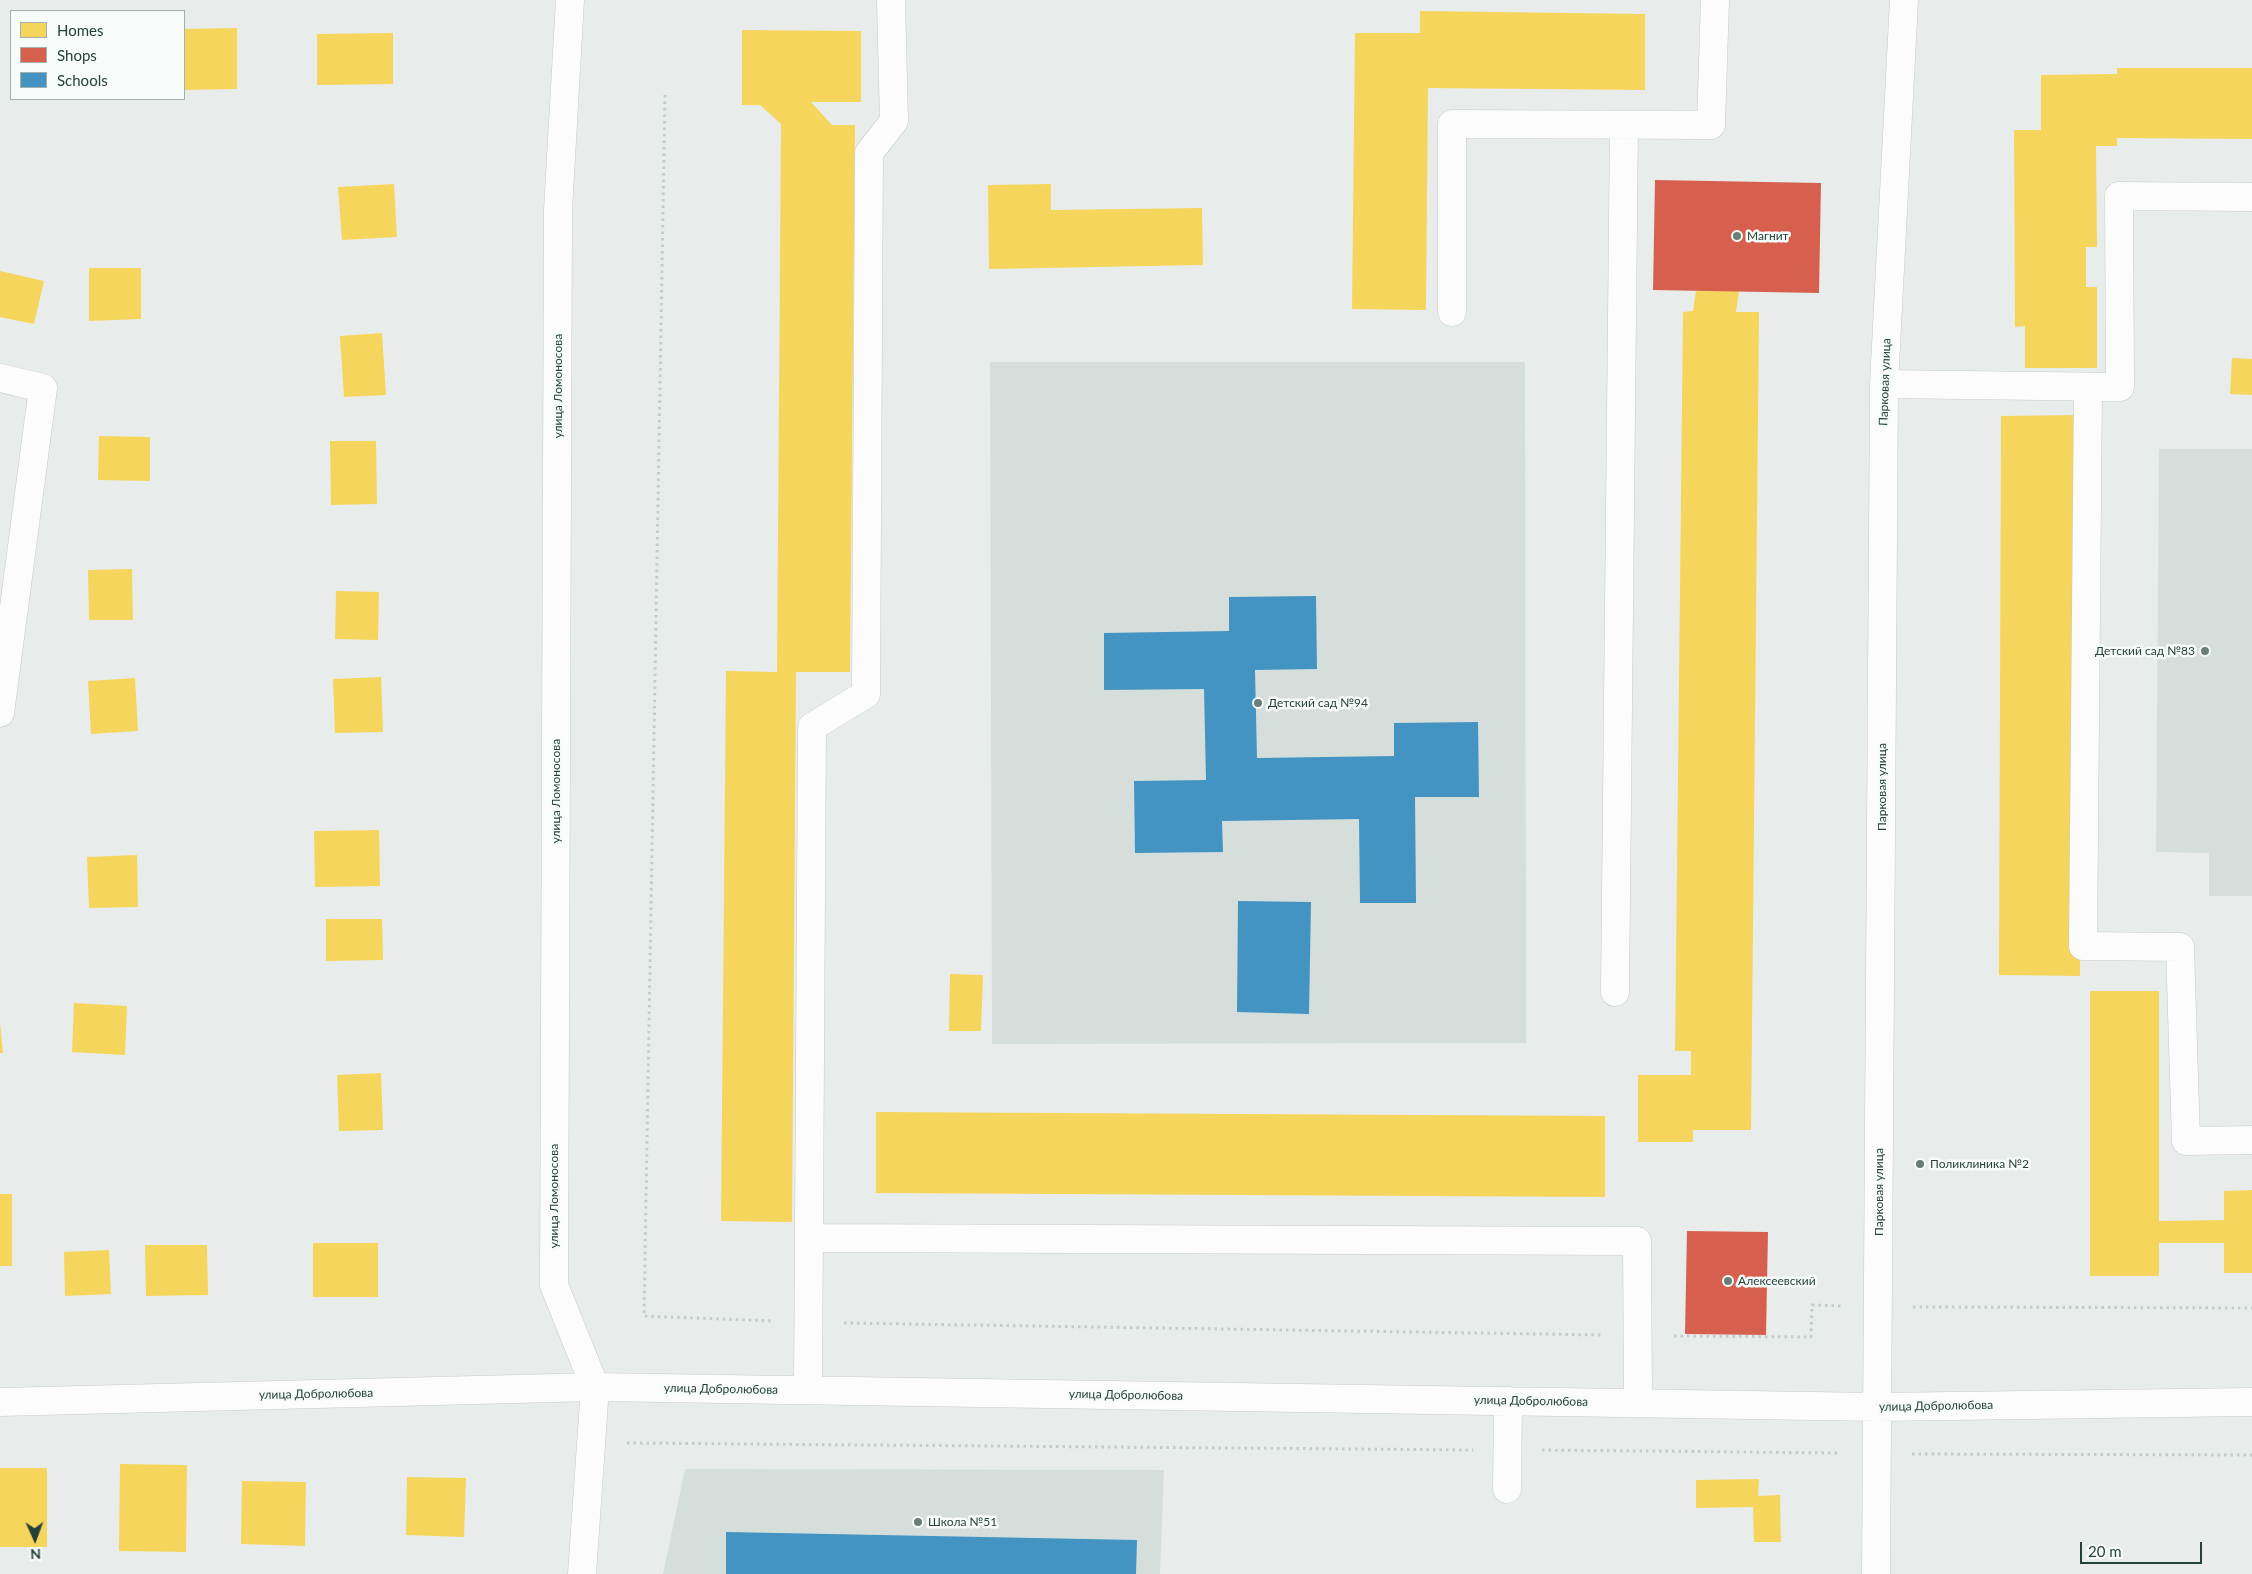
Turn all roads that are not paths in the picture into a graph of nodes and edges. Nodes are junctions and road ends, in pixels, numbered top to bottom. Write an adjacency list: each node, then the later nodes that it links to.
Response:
1 (570, 0): 15 (street, улица Ломоносова)
2 (891, 0): 14 (street)
3 (1715, 0): 5 (street)
4 (1904, 0): 9 (street, Парковая улица)
5 (1624, 125): 7 (street); 12 (street)
6 (2252, 197): 10 (street)
7 (1452, 312)
8 (0, 378): 11 (street)
9 (1884, 384): 10 (street); 21 (street, Парковая улица)
10 (2088, 387): 13 (street)
11 (0, 713)
12 (1616, 992)
13 (2252, 1140)
14 (809, 1238): 16 (street); 20 (street)
15 (595, 1387): 16 (street, улица Добролюбова); 18 (street, улица Добролюбова); 23 (street, улица Ломоносова)
16 (808, 1390): 17 (street, улица Добролюбова)
17 (1508, 1401): 20 (street, улица Добролюбова); 22 (street)
18 (0, 1402)
19 (2252, 1402): 21 (street, улица Добролюбова)
20 (1638, 1403): 21 (street, улица Добролюбова)
21 (1877, 1407): 24 (street, Парковая улица)
22 (1507, 1489)
23 (582, 1574)
24 (1876, 1574)

